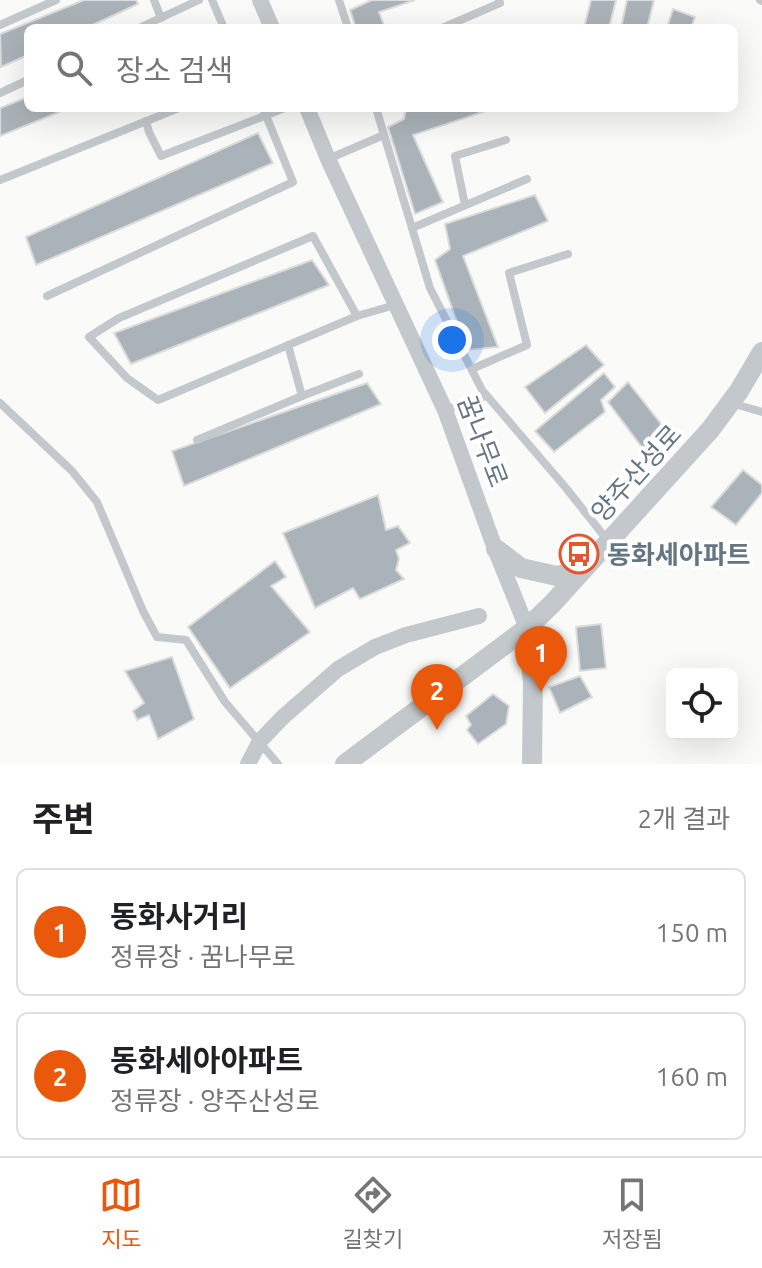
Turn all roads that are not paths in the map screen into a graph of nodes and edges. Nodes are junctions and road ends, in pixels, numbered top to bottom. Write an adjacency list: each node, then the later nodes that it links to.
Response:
1 (56, 0): 14 (lane)
2 (154, 0): 8 (lane)
3 (199, 0): 8 (lane)
4 (212, 0): 10 (lane)
5 (260, 0): 11 (street)
6 (339, 0): 12 (lane)
7 (499, 0): 13 (lane)
8 (161, 18): 9 (lane)
9 (148, 24)
10 (222, 24)
11 (270, 24)
12 (347, 24)
13 (451, 24)
14 (0, 25)
15 (24, 82): 16 (lane)
16 (0, 93)
17 (169, 112): 22 (lane)
18 (263, 112): 22 (lane)
19 (265, 112): 31 (lane)
20 (309, 112): 25 (street, 꿈나무로)
21 (377, 112): 23 (lane)
22 (146, 121): 27 (lane)
23 (384, 135): 25 (lane); 29 (lane)
24 (506, 140): 28 (lane)
25 (328, 159): 32 (street, 꿈나무로)
26 (527, 179): 28 (lane)
27 (0, 180)
28 (465, 205): 29 (lane)
29 (412, 228): 36 (lane)
30 (568, 254): 36 (lane)
31 (47, 296)
32 (395, 305): 33 (lane); 42 (street, 꿈나무로)
33 (357, 316): 34 (lane); 34 (lane)
34 (288, 345): 38 (lane)
35 (762, 352): 41 (street, 양주산성로)
36 (472, 369): 39 (lane)
37 (359, 374): 38 (lane)
38 (302, 396): 44 (lane)
39 (486, 396): 42 (lane); 46 (lane)
40 (0, 403): 49 (lane)
41 (730, 403): 43 (lane); 46 (street, 양주산성로)
42 (445, 410): 45 (street, 꿈나무로)
43 (762, 412)
44 (197, 440)
45 (496, 549): 46 (street); 48 (street, 꿈나무로)
46 (602, 550): 48 (street, 양주산성로)
47 (479, 616): 49 (street)
48 (527, 628): 52 (street, 양주산성로); 53 (street, 꿈나무로)
49 (260, 741): 50 (street); 51 (lane)
50 (248, 764)
51 (278, 764)
52 (345, 764)
53 (532, 764)

